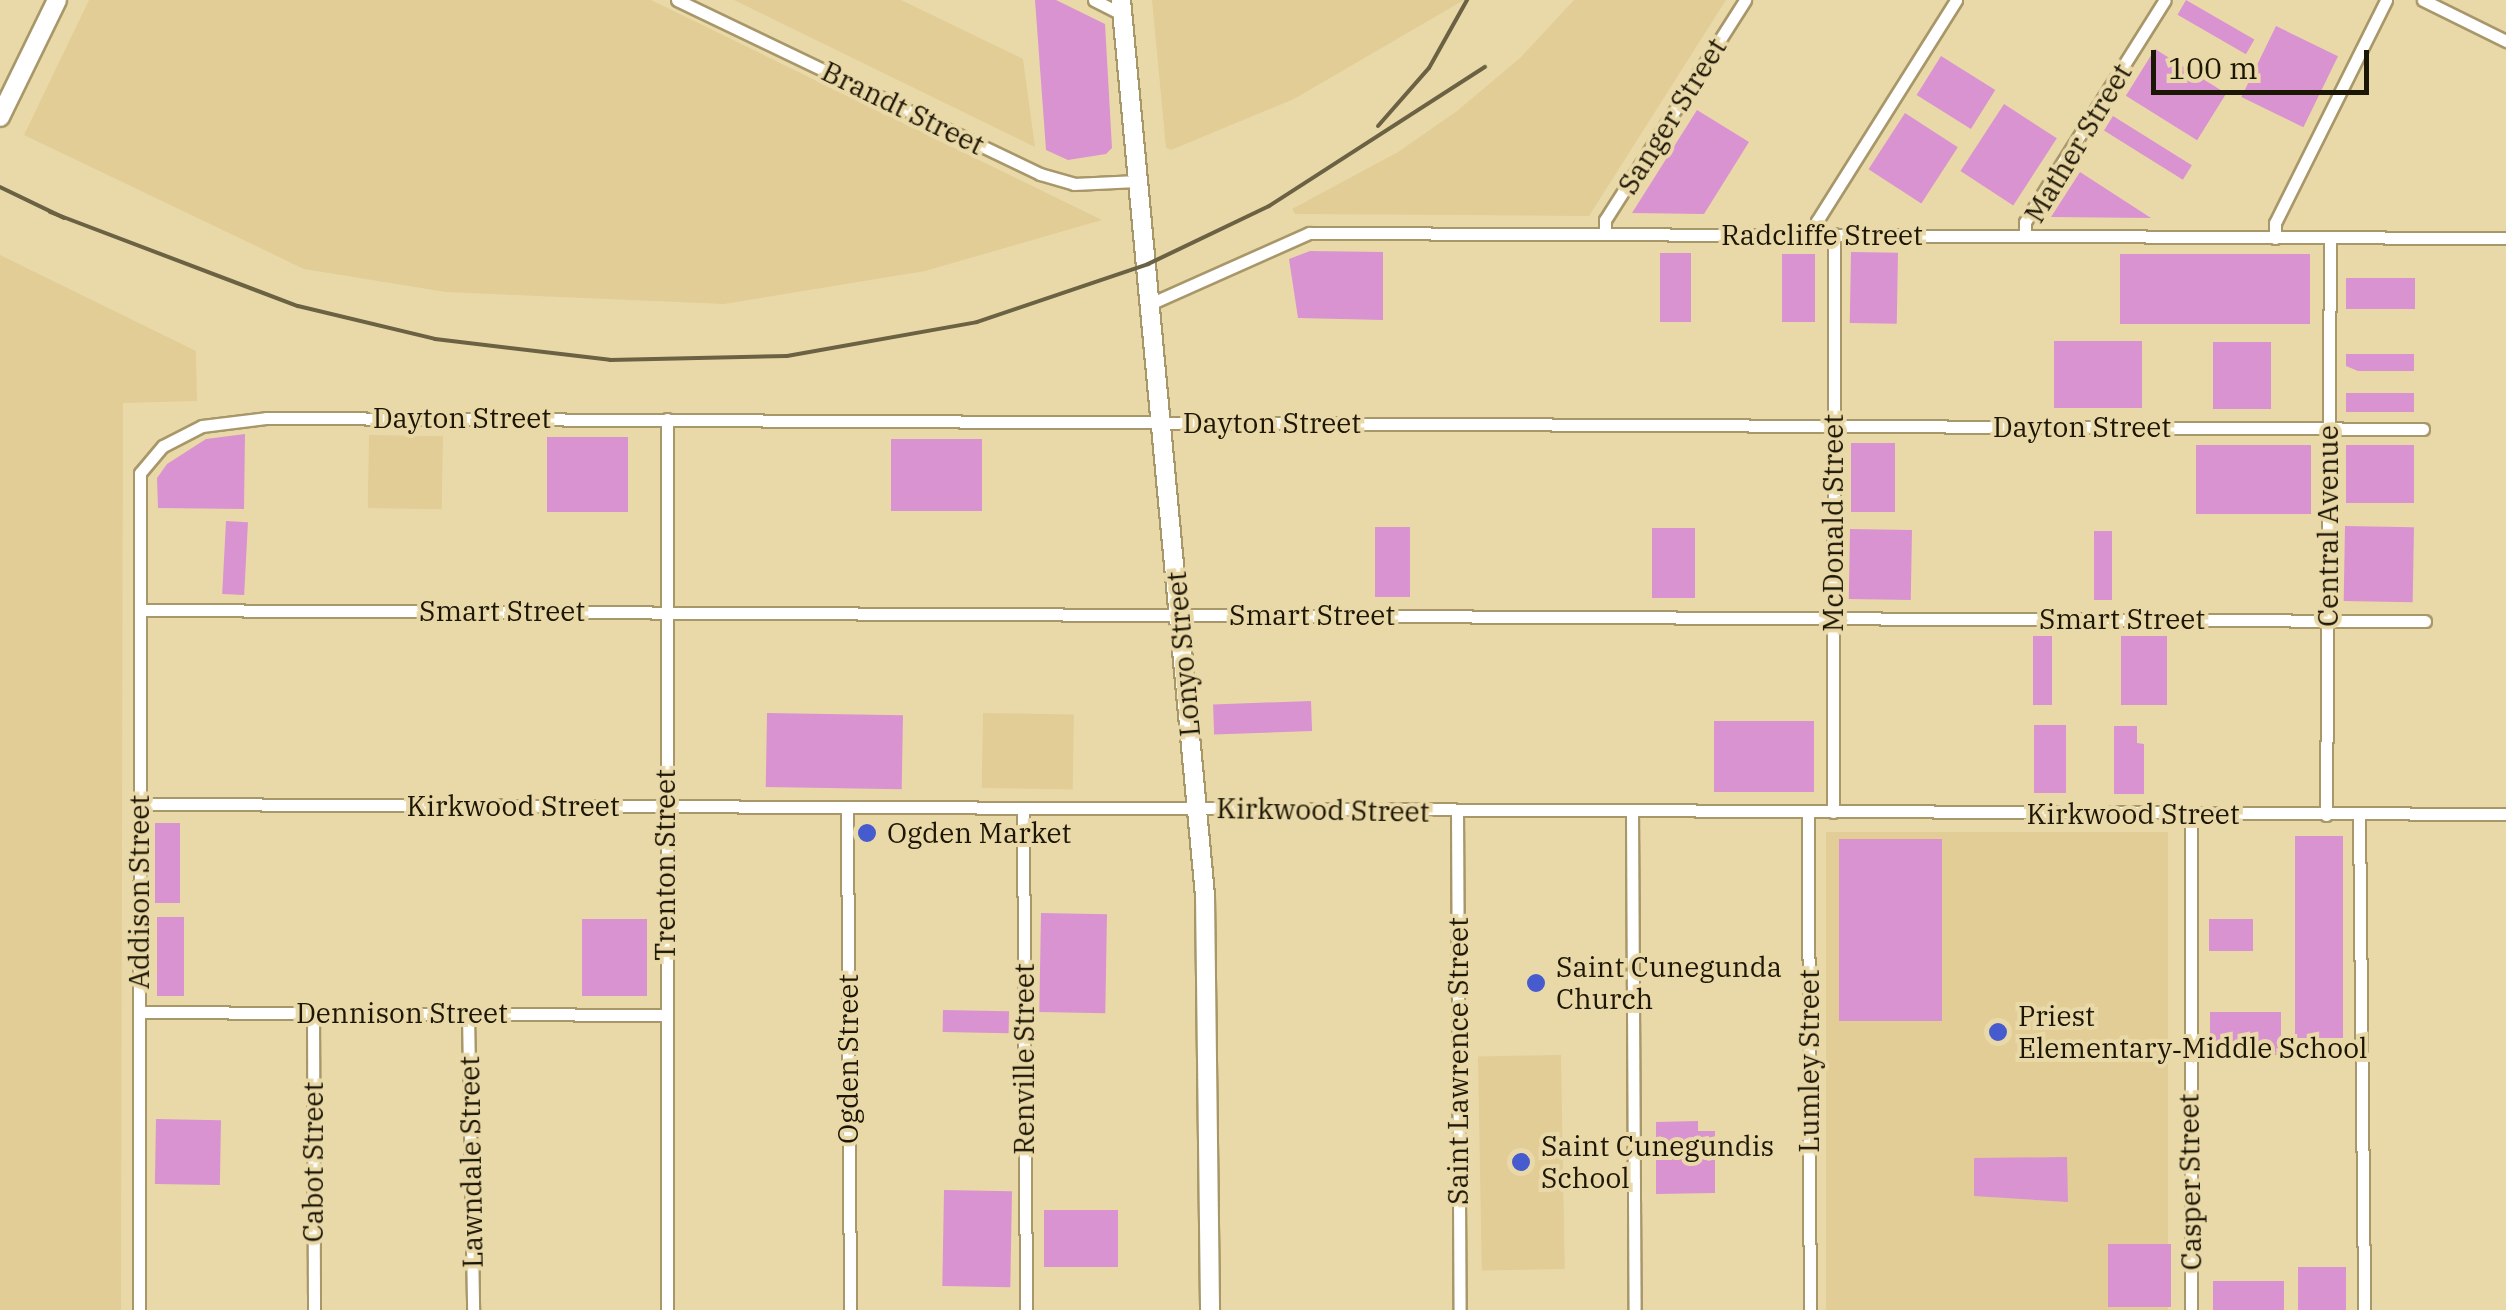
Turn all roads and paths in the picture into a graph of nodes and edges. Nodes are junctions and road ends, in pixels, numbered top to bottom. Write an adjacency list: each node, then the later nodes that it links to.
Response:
1 (57, 0): 11 (street)
2 (677, 0): 12 (street, Brandt Street)
3 (1094, 0): 9 (street)
4 (1745, 0): 13 (street, Sanger Street)
5 (1956, 0): 14 (street)
6 (2165, 0): 16 (street, Mather Street)
7 (2386, 0): 17 (street)
8 (2423, 0): 10 (street)
9 (1121, 7): 12 (street, Lonyo Street)
10 (2506, 41)
11 (0, 117)
12 (1137, 181): 20 (street, Lonyo Street)
13 (1606, 233): 14 (street, Radcliffe Street); 20 (street, Radcliffe Street)
14 (1817, 234): 15 (street, Radcliffe Street)
15 (1834, 234): 16 (street, Radcliffe Street); 23 (street, McDonald Street)
16 (2025, 236): 17 (street, Radcliffe Street)
17 (2275, 238): 18 (street, Radcliffe Street)
18 (2330, 238): 19 (street, Radcliffe Street); 24 (street, Central Avenue)
19 (2506, 238)
20 (1152, 303): 22 (street, Lonyo Street)
21 (667, 419): 22 (street, Dayton Street); 26 (street, Dayton Street); 28 (street, Trenton Street)
22 (1162, 422): 23 (street, Dayton Street); 29 (street, Lonyo Street)
23 (1833, 426): 24 (street, Dayton Street); 30 (street, McDonald Street)
24 (2329, 428): 25 (street, Dayton Street); 31 (street, Central Avenue)
25 (2423, 429)
26 (140, 473): 27 (street, Addison Street)
27 (140, 610): 28 (street, Smart Street); 33 (street, Addison Street)
28 (666, 612): 29 (street, Smart Street); 34 (street, Trenton Street)
29 (1180, 614): 30 (street, Smart Street); 37 (street, Lonyo Street)
30 (1833, 618): 31 (street, Smart Street); 41 (street, McDonald Street)
31 (2328, 620): 32 (street, Smart Street); 44 (street, Central Avenue)
32 (2425, 621)
33 (140, 804): 34 (street, Kirkwood Street); 46 (street, Addison Street)
34 (665, 806): 35 (street, Kirkwood Street); 49 (street, Trenton Street)
35 (847, 807): 36 (street, Kirkwood Street); 54 (street, Ogden Street)
36 (1023, 808): 37 (street, Kirkwood Street); 55 (street, Renville Street)
37 (1198, 809): 38 (street, Kirkwood Street); 56 (street, Lonyo Street)
38 (1457, 812): 39 (street, Kirkwood Street); 57 (street, Saint Lawrence Street)
39 (1632, 812): 40 (street, Kirkwood Street); 58 (street)
40 (1808, 812): 41 (street, Kirkwood Street); 59 (street, Lumley Street)
41 (1833, 812): 42 (street, Kirkwood Street)
42 (2191, 814): 44 (street, Kirkwood Street); 60 (street, Casper Street)
43 (2506, 814): 45 (street, Kirkwood Street)
44 (2326, 815): 45 (street, Kirkwood Street)
45 (2359, 815): 61 (street)
46 (139, 1012): 47 (street, Dennison Street); 50 (street, Addison Street)
47 (313, 1013): 48 (street, Dennison Street); 51 (street, Cabot Street)
48 (468, 1014): 49 (street, Dennison Street); 52 (street, Lawndale Street)
49 (664, 1015): 53 (street, Trenton Street)
50 (139, 1310)
51 (314, 1310)
52 (474, 1310)
53 (667, 1310)
54 (850, 1310)
55 (1026, 1310)
56 (1210, 1310)
57 (1460, 1310)
58 (1635, 1310)
59 (1810, 1310)
60 (2192, 1310)
61 (2364, 1310)

